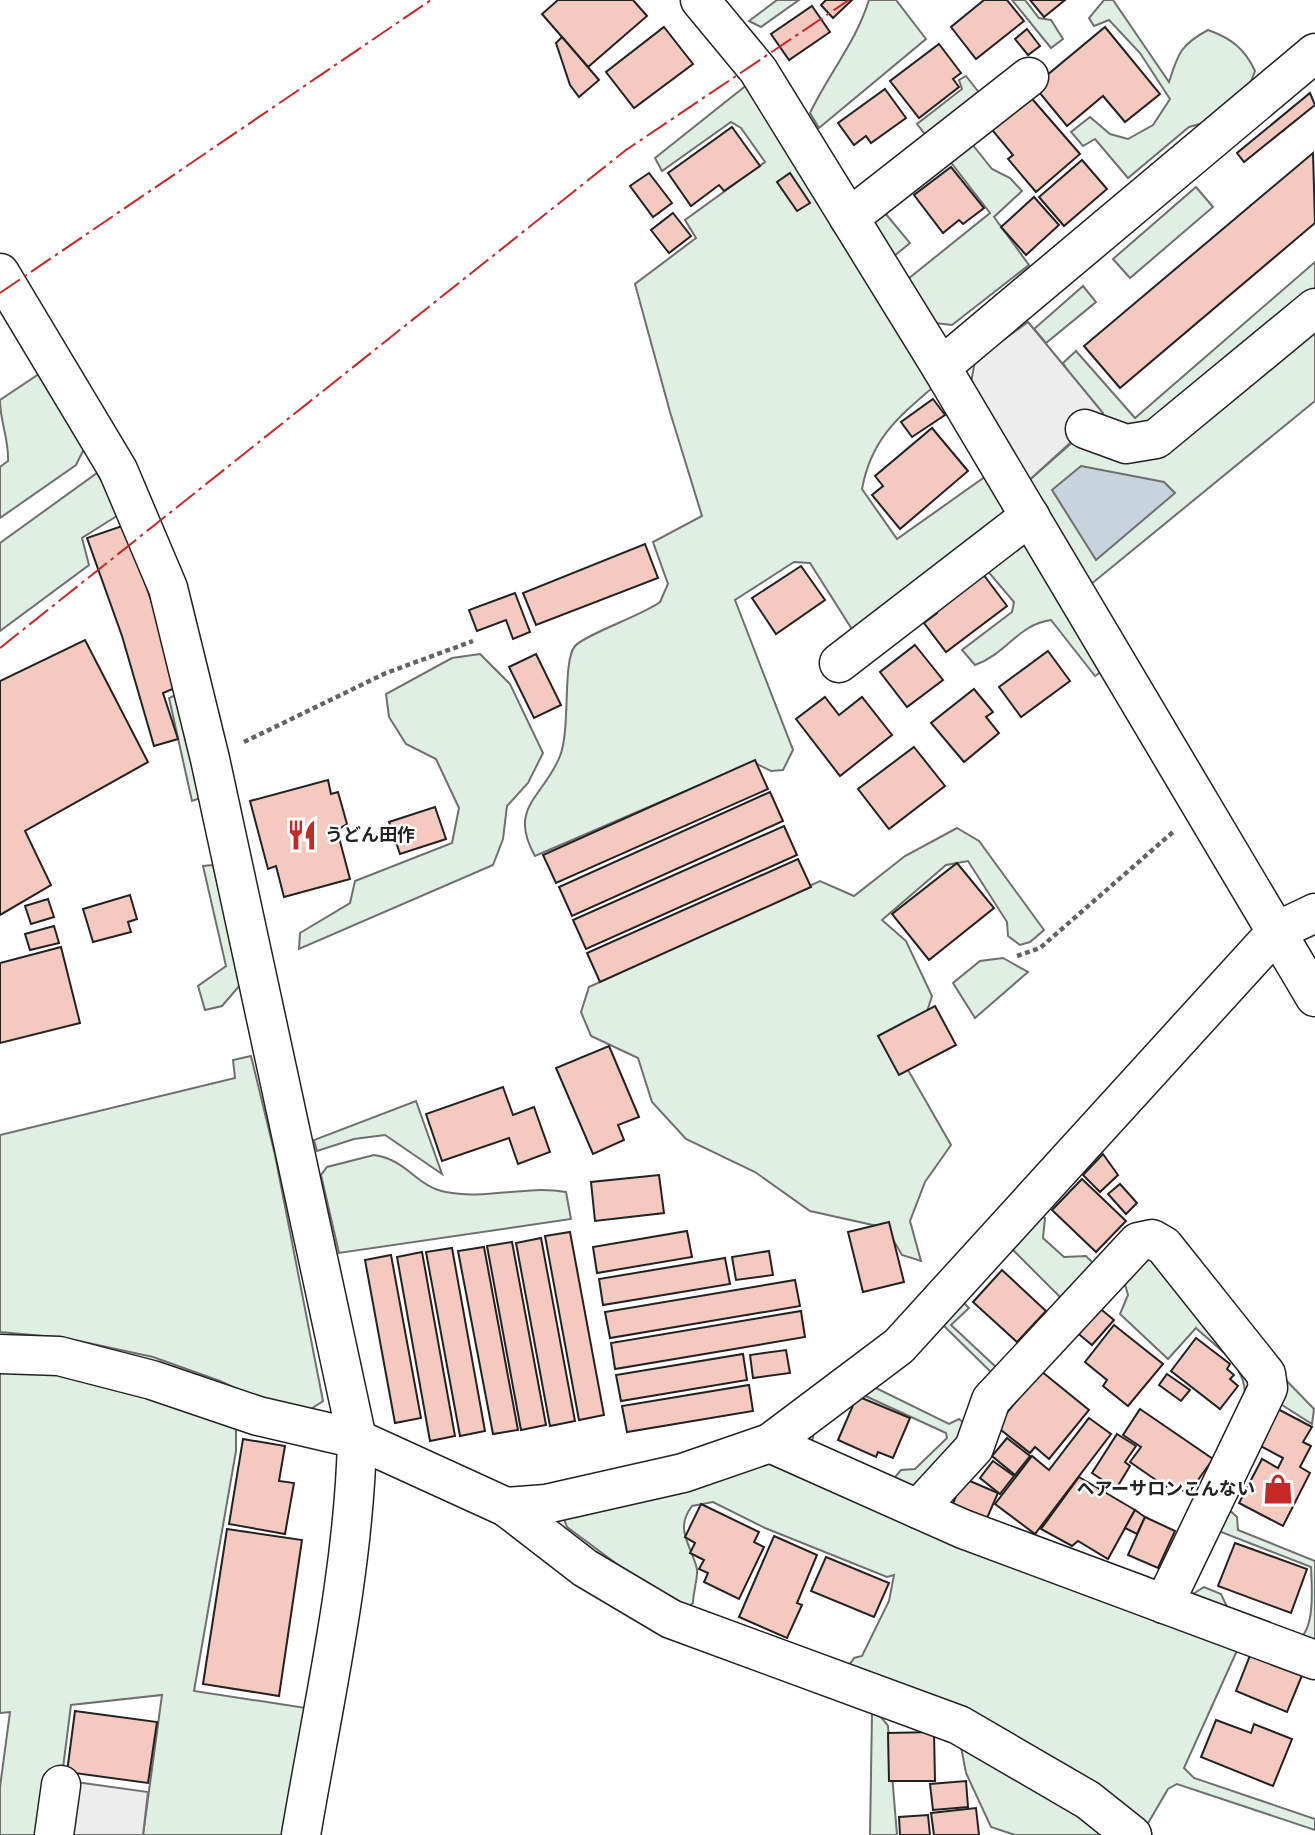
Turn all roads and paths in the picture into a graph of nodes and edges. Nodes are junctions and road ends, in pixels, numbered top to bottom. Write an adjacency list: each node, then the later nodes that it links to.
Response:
1 (700, 0): 4 (street)
2 (1315, 53): 7 (street)
3 (1029, 77): 4 (street)
4 (849, 218): 7 (street)
5 (0, 273): 12 (street)
6 (1315, 308): 8 (street)
7 (941, 367): 9 (street)
8 (1085, 429)
9 (1030, 516): 11 (street); 13 (street)
10 (473, 641): 12 (path)
11 (839, 663)
12 (210, 759): 19 (street)
13 (1203, 806): 15 (street); 16 (path)
14 (1315, 913): 15 (street)
15 (1278, 931): 17 (street); 20 (street)
16 (1017, 956)
17 (1315, 997)
18 (0, 1354): 19 (street)
19 (356, 1439): 21 (street); 27 (street)
20 (770, 1443): 21 (street); 22 (street)
21 (506, 1507): 28 (street)
22 (918, 1509): 23 (street); 23 (street)
23 (1164, 1604): 24 (street)
24 (1315, 1660)
25 (61, 1785): 26 (street)
26 (54, 1835)
27 (301, 1835)
28 (1132, 1835)

